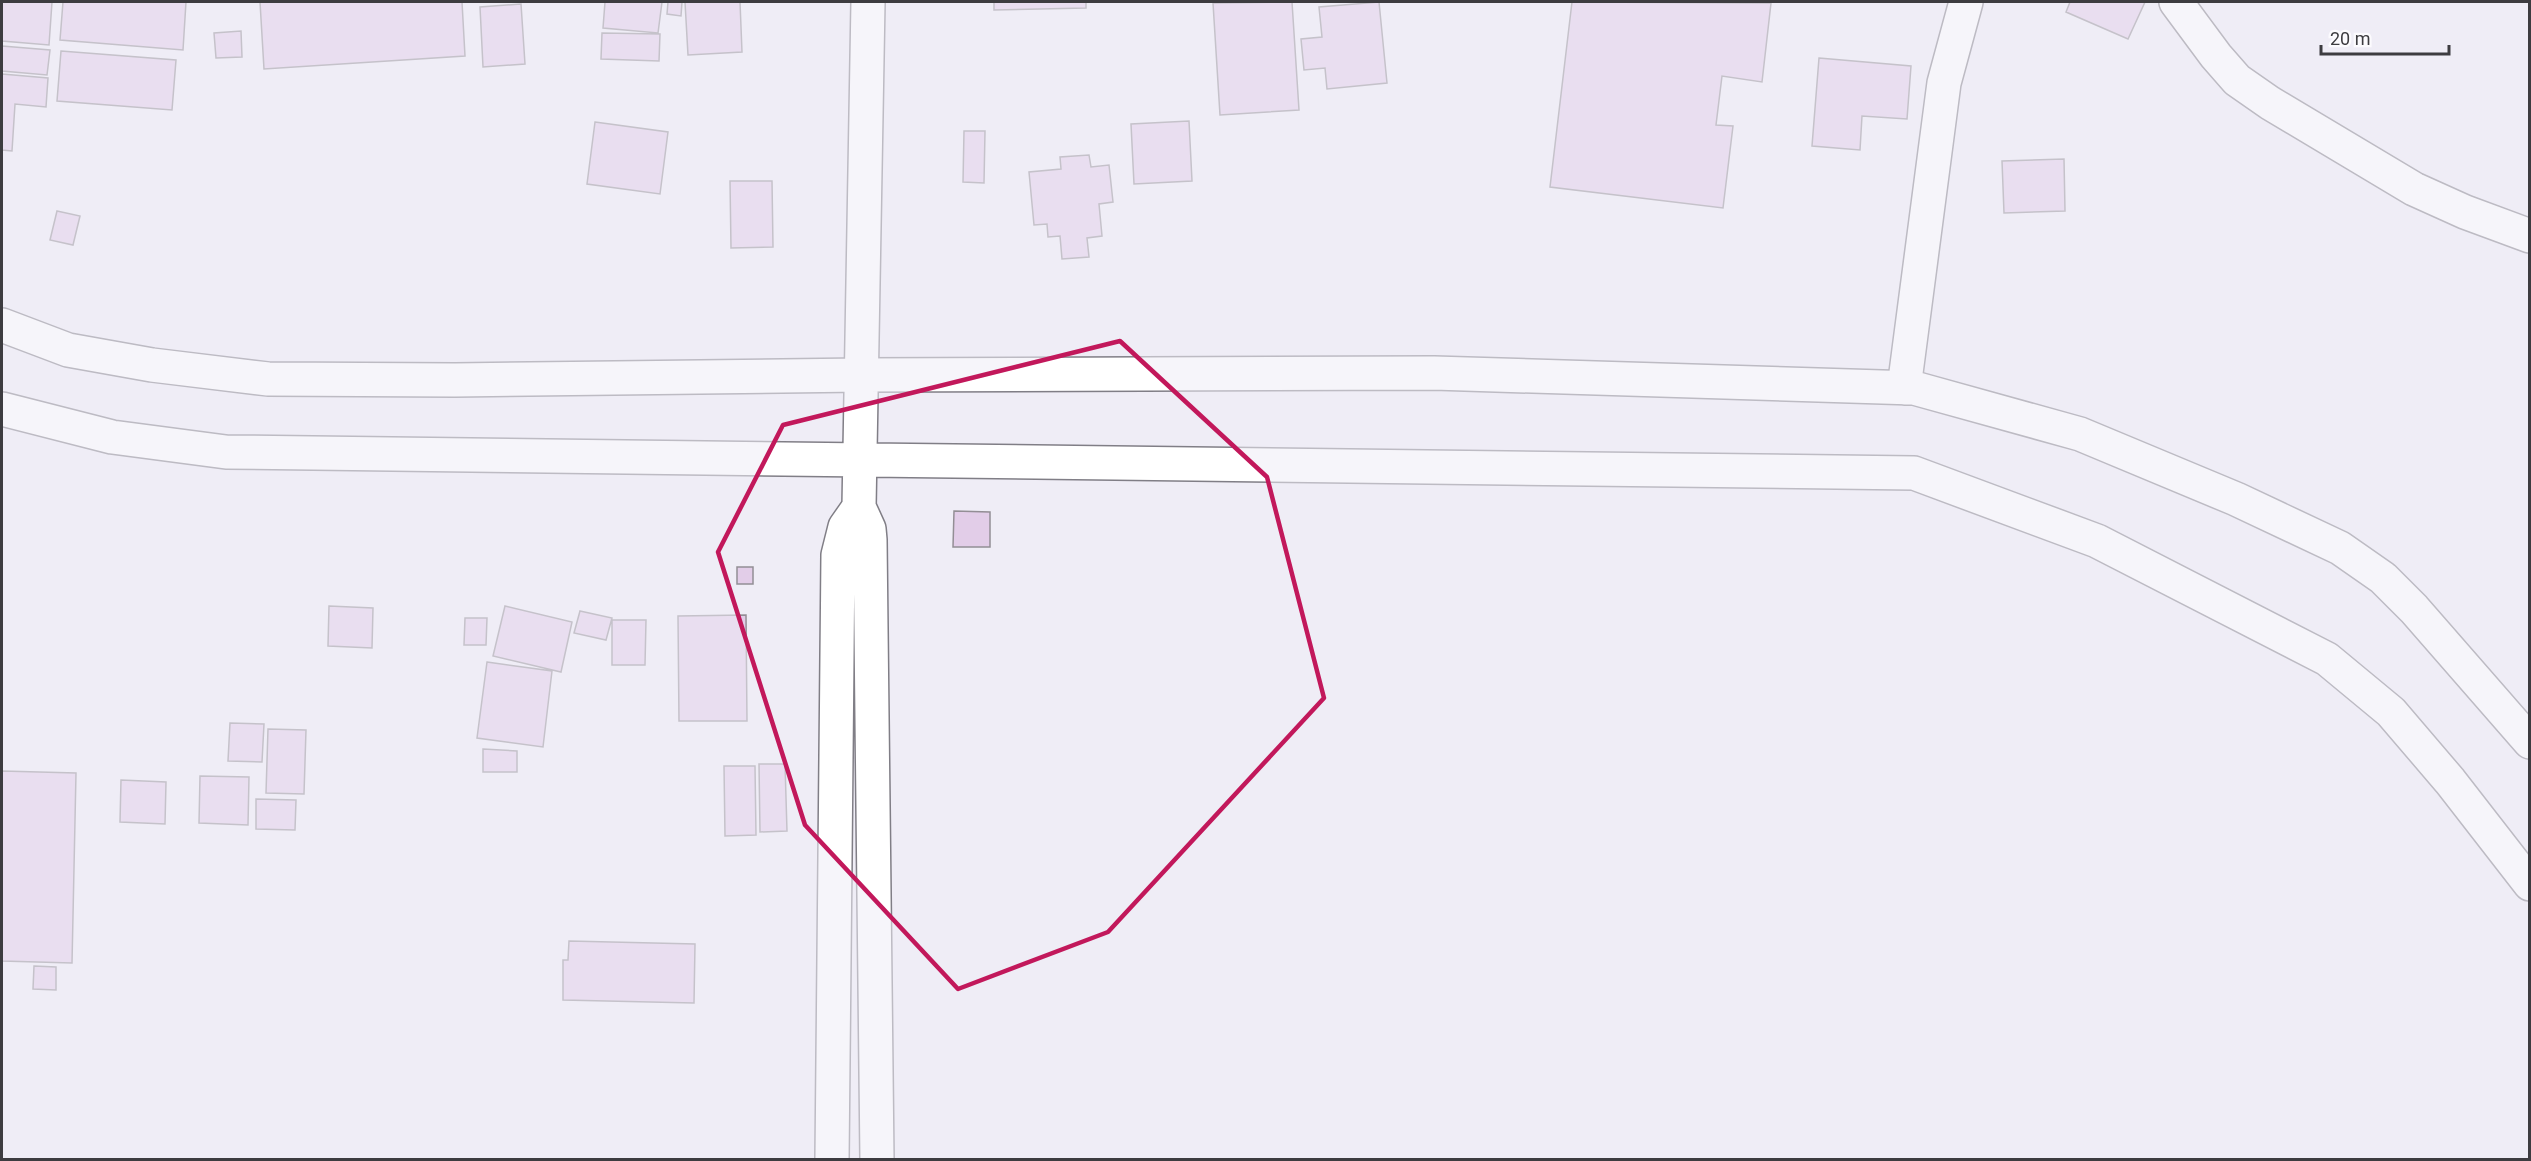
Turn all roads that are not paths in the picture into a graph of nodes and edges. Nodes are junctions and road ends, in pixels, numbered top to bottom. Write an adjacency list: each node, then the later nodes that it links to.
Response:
1 (868, 2): 6 (street)
2 (1966, 2): 7 (street)
3 (2176, 2): 4 (street)
4 (2529, 236)
5 (2, 325): 6 (street)
6 (862, 380): 7 (street); 9 (street)
7 (1904, 388): 11 (street)
8 (2, 409): 9 (street)
9 (861, 452): 10 (street); 12 (street)
10 (858, 507): 13 (street); 14 (street)
11 (2529, 742)
12 (2529, 884)
13 (832, 1160)
14 (877, 1160)

